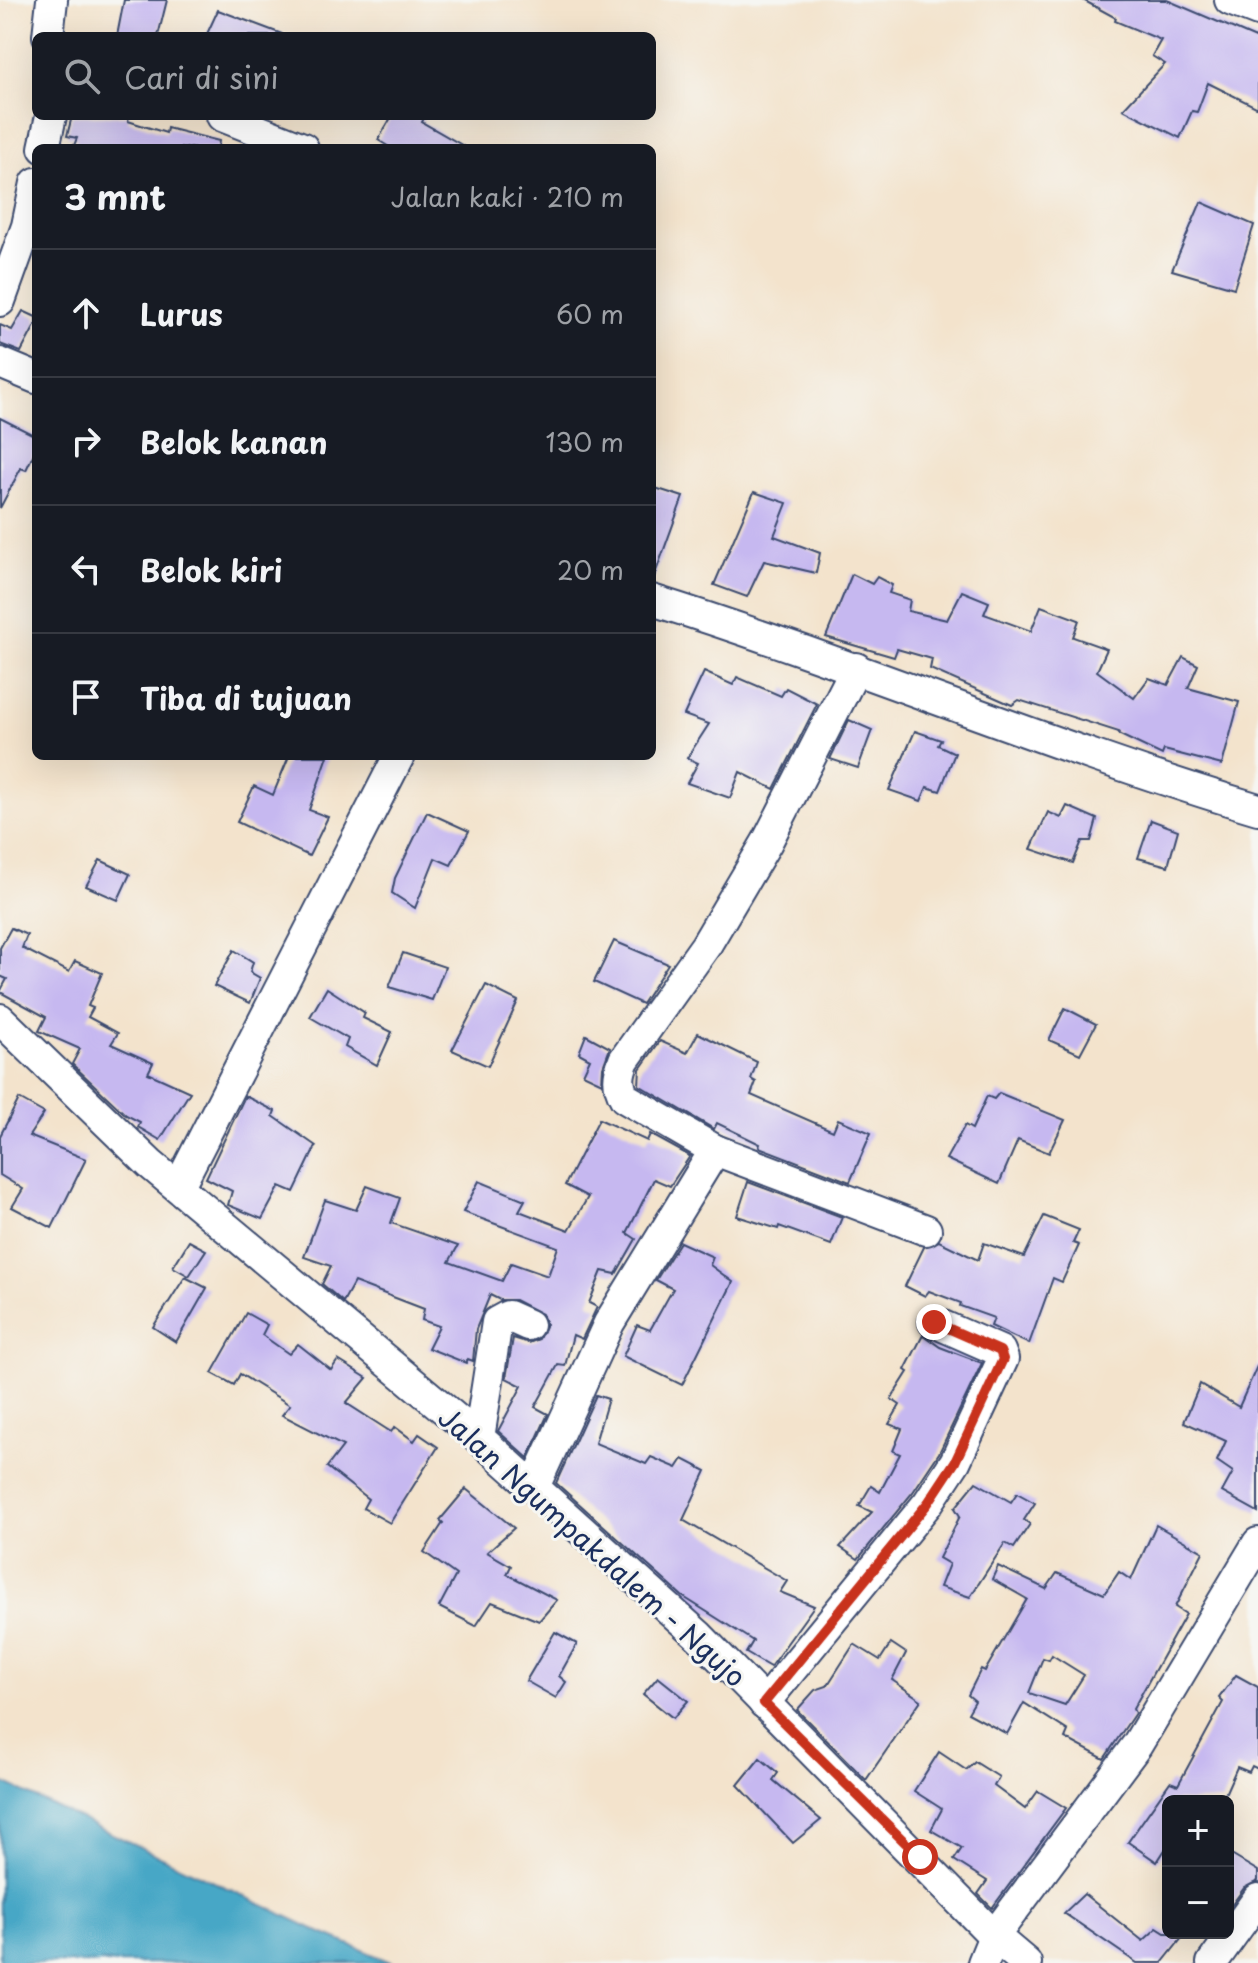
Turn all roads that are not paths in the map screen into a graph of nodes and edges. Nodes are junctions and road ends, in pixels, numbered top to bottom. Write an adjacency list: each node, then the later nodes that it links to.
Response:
1 (52, 0): 4 (street)
2 (1230, 0): 3 (street)
3 (1258, 11)
4 (48, 32)
5 (50, 120): 7 (street)
6 (232, 120): 8 (street)
7 (45, 144)
8 (293, 144)
9 (32, 200): 10 (street)
10 (0, 301)
11 (0, 363): 12 (street)
12 (32, 376)
13 (656, 601): 14 (street)
14 (856, 668): 16 (street); 18 (street)
15 (397, 760): 19 (street)
16 (1258, 809)
17 (0, 1019): 19 (street, Jalan Ngumpakdalem - Ngujo)
18 (715, 1150): 20 (street); 24 (street)
19 (179, 1186): 23 (street, Jalan Ngumpakdalem - Ngujo)
20 (926, 1230)
21 (934, 1322): 26 (street)
22 (528, 1325): 23 (street)
23 (479, 1438): 24 (street, Jalan Ngumpakdalem - Ngujo)
24 (534, 1487): 26 (street, Jalan Ngumpakdalem - Ngujo)
25 (1258, 1543): 28 (street)
26 (764, 1703): 28 (street, Jalan Ngumpakdalem - Ngujo)
27 (1258, 1899): 30 (street)
28 (989, 1950): 29 (street, Jalan Ngumpakdalem - Ngujo)
29 (1026, 1963)
30 (1212, 1963)

